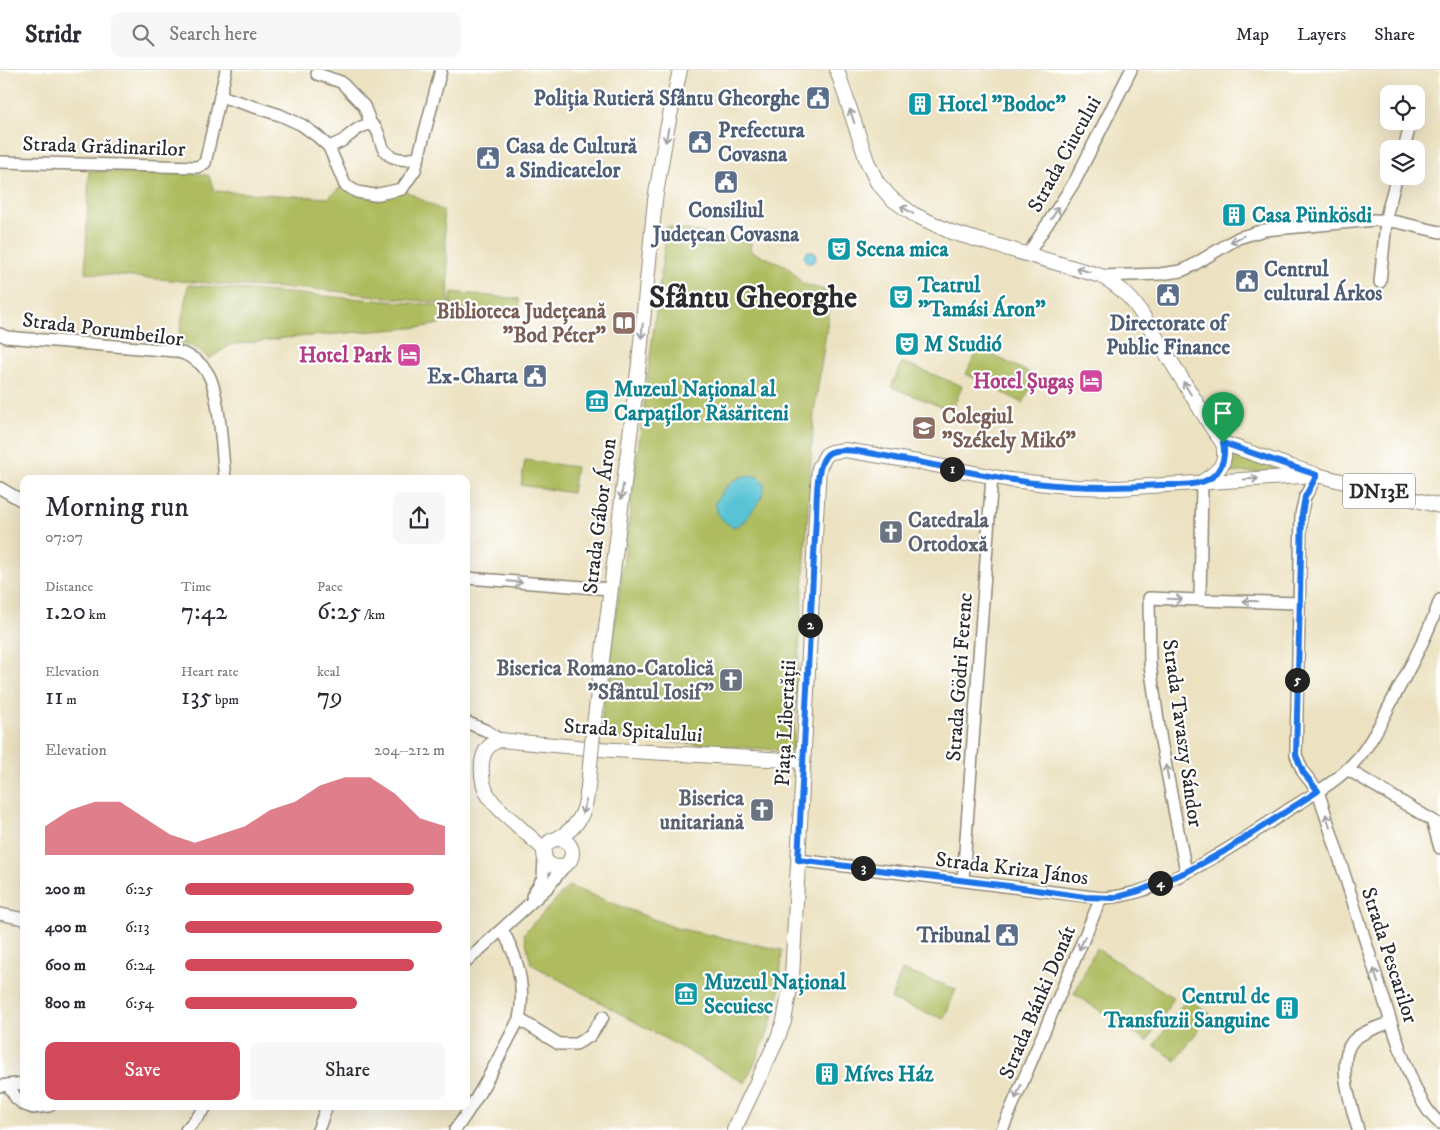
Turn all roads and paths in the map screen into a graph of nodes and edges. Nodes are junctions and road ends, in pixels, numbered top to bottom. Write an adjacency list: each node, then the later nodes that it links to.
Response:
1 (226, 70): 7 (street)
2 (441, 70): 10 (street)
3 (680, 70): 28 (main road, Strada Gábor Áron, one-way to 28)
4 (837, 70): 15 (main road, one-way to 4)
5 (1131, 70): 15 (street, Strada Ciucului, one-way to 5)
6 (317, 74): 8 (street)
7 (220, 96): 9 (street); 11 (street, Strada Grădinarilor)
8 (371, 124): 9 (street); 10 (street)
9 (329, 147): 10 (street)
10 (419, 157)
11 (0, 162)
12 (1395, 185): 13 (street)
13 (1387, 221): 14 (street); 16 (street, one-way to 16); 17 (street)
14 (1440, 232)
15 (1028, 254): 16 (main road, one-way to 15)
16 (1101, 276): 19 (main road, one-way to 16)
17 (1380, 282)
18 (0, 334): 20 (street, Strada Porumbeilor)
19 (1223, 443): 21 (main road, DN13E); 23 (main road)
20 (225, 475)
21 (1317, 475): 23 (main road, DN13E, one-way to 21); 26 (main road, DN13E); 31 (street)
22 (992, 476): 23 (main road, DN13E); 34 (main road, Piața Libertății / DN13E); 43 (street, Strada Gödri Ferenc)
23 (1202, 482): 29 (street)
24 (0, 488): 25 (street)
25 (20, 500)
26 (1440, 506)
27 (470, 578): 28 (street, one-way to 28)
28 (610, 589): 38 (main road, Strada Gábor Áron, one-way to 38, bridge)
29 (1200, 600): 31 (street, one-way to 29); 42 (street, Strada Tavaszy Sándor, one-way to 29)
30 (1440, 600): 35 (street)
31 (1299, 603): 36 (street)
32 (470, 724): 33 (street, Strada Spitalului)
33 (500, 740): 34 (main road, Strada Spitalului); 38 (main road)
34 (802, 761): 40 (main road, Piața Libertății / DN13E)
35 (1347, 769): 36 (street); 37 (street)
36 (1318, 791): 42 (street); 52 (street, Strada Pescarilor, one-way to 36)
37 (1436, 823): 39 (street)
38 (550, 846): 41 (main road); 41 (main road); 45 (street)
39 (1440, 848)
40 (798, 860): 43 (street, Strada Kriza János); 64 (main road, DN13E)
41 (566, 864): 45 (street)
42 (1186, 872): 44 (street)
43 (963, 880): 44 (street, Strada Kriza János)
44 (1101, 898): 65 (street, Strada Bánki Donát, one-way to 65)
45 (524, 908): 48 (street)
46 (0, 914): 47 (street)
47 (20, 917)
48 (502, 930): 49 (street); 51 (street)
49 (470, 958)
50 (603, 1017): 51 (street)
51 (518, 1019): 59 (street)
52 (1391, 1022): 60 (street, Strada Pescarilor); 66 (street)
53 (20, 1083): 54 (street)
54 (4, 1086): 55 (street)
55 (20, 1102)
56 (204, 1110): 61 (street)
57 (326, 1110): 62 (street)
58 (470, 1110): 63 (street)
59 (470, 1110)
60 (1440, 1123)
61 (186, 1130)
62 (318, 1130)
63 (456, 1130)
64 (734, 1130)
65 (1002, 1130)
66 (1358, 1130)

